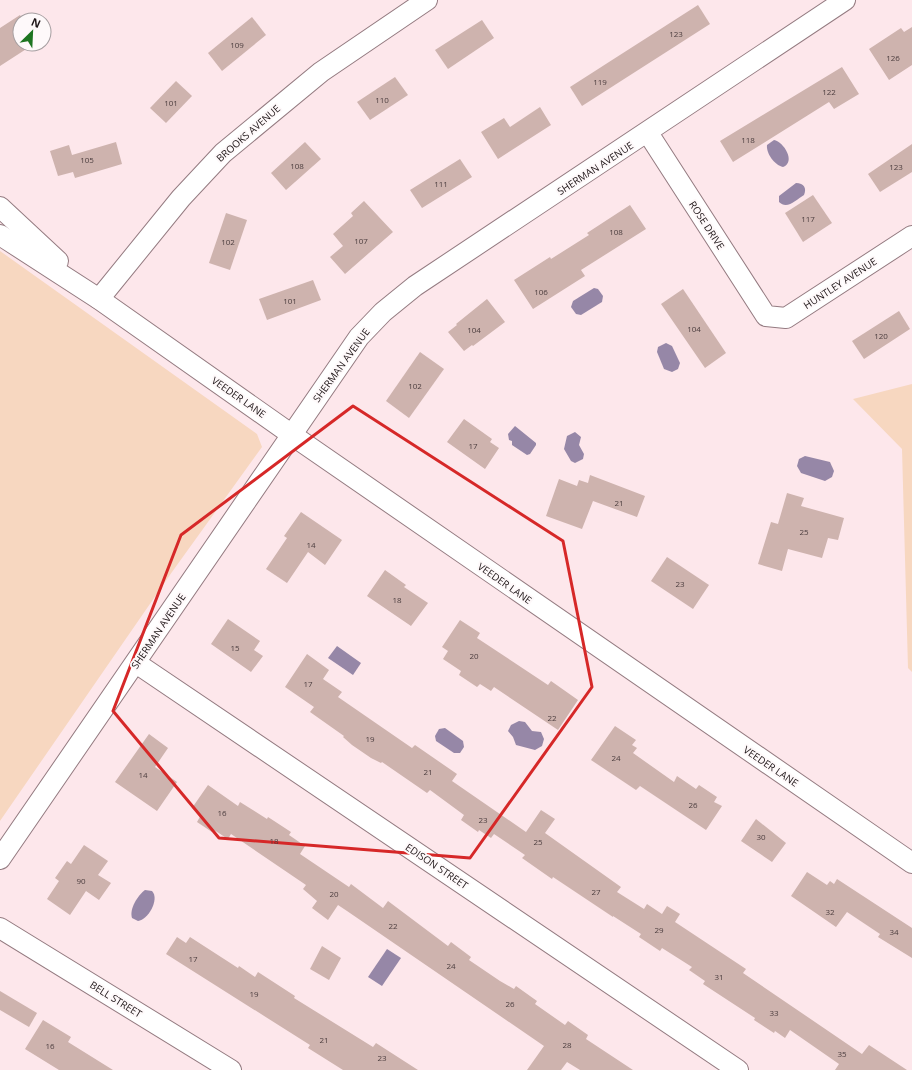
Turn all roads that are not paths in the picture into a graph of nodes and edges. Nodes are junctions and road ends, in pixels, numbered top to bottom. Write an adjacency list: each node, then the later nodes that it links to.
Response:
1 (427, 0): 7 (street, BROOKS AVENUE)
2 (845, 0): 3 (street, SHERMAN AVENUE)
3 (648, 133): 8 (street, ROSE DRIVE); 9 (street, SHERMAN AVENUE)
4 (0, 207): 7 (street, VEEDER LANE)
5 (0, 235): 7 (street, VEEDER LANE)
6 (912, 236): 8 (street, HUNTLEY AVENUE)
7 (100, 299): 9 (street, VEEDER LANE)
8 (766, 316)
9 (291, 434): 10 (street, SHERMAN AVENUE); 12 (street, VEEDER LANE)
10 (136, 663): 11 (street, SHERMAN AVENUE); 15 (street, EDISON STREET)
11 (0, 859)
12 (912, 863)
13 (0, 928): 14 (street, BELL STREET)
14 (231, 1070)
15 (738, 1070)

